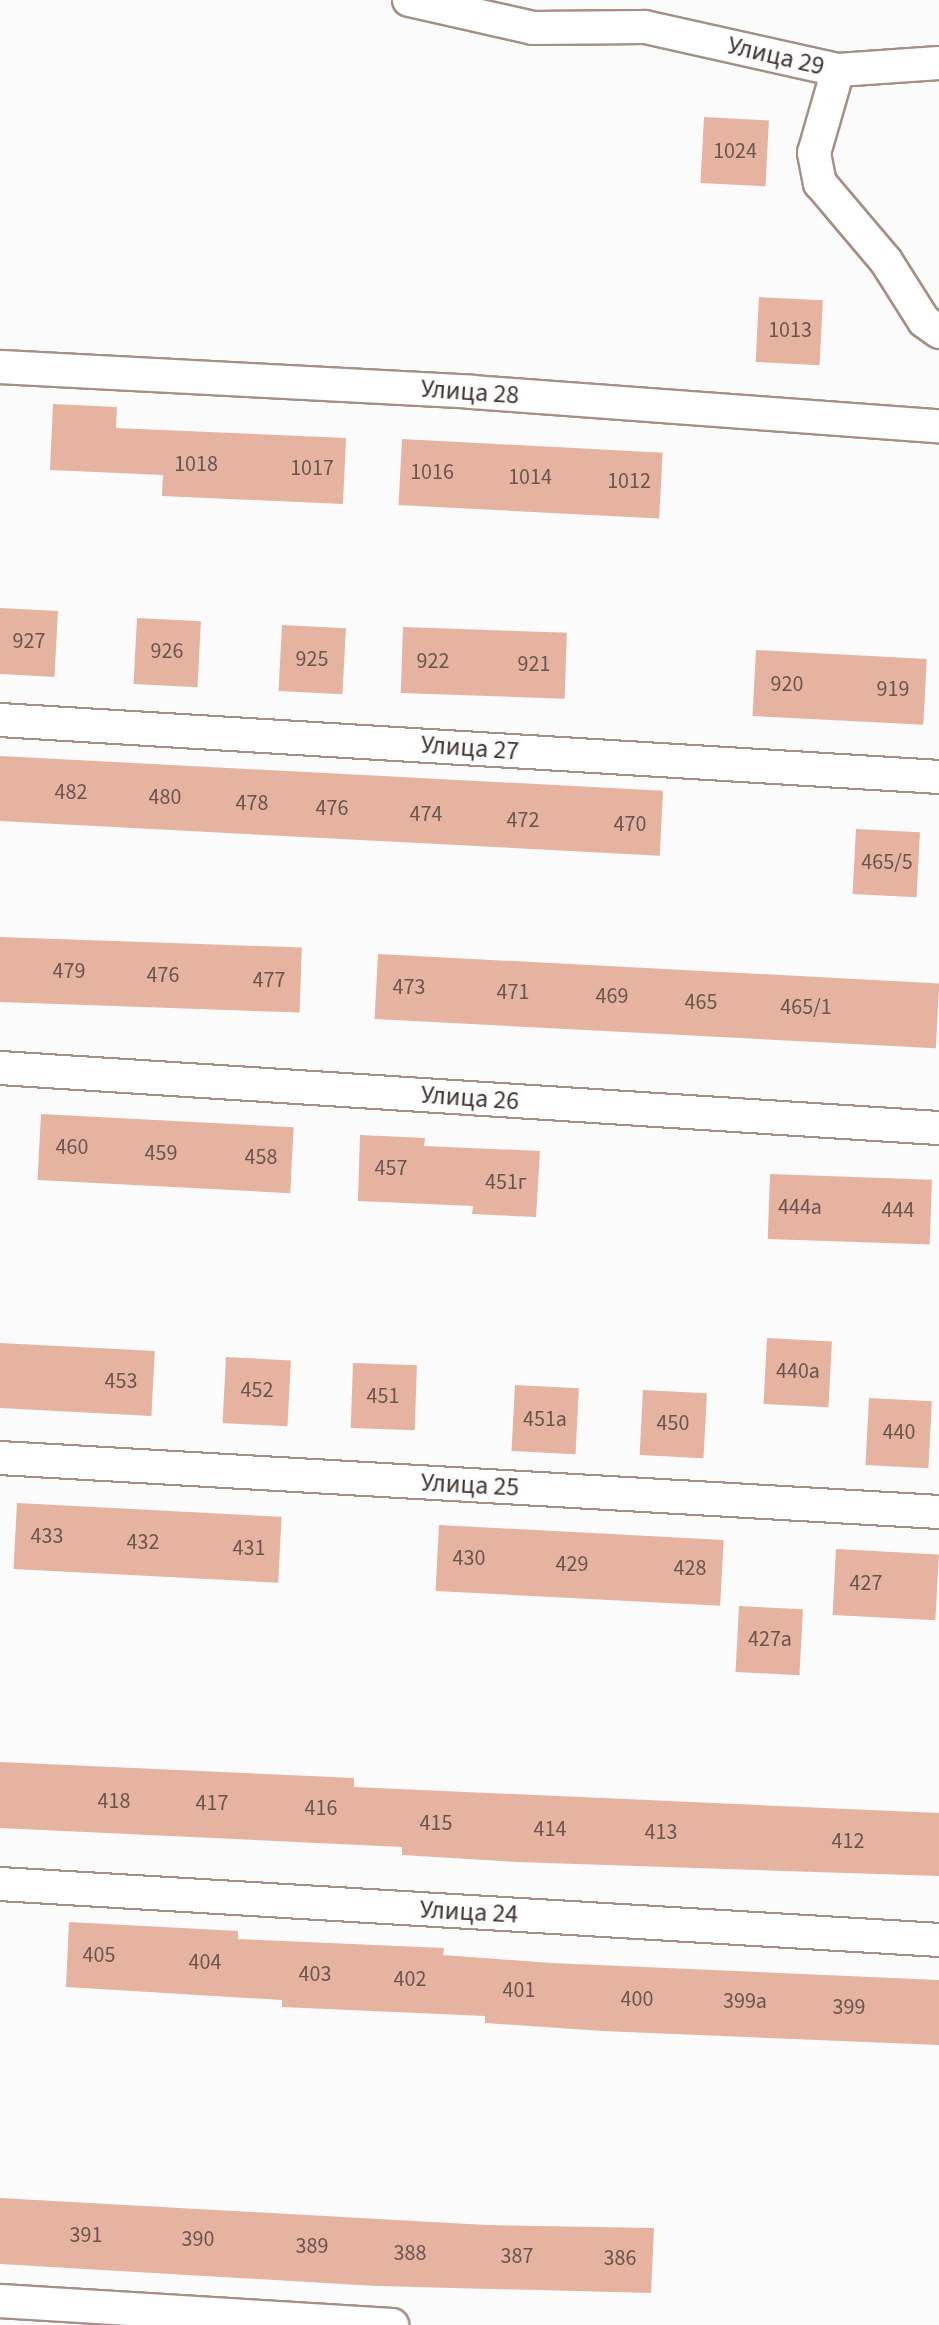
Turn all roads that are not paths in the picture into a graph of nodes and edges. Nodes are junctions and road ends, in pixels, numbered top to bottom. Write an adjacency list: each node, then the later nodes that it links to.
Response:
1 (409, 0): 3 (street, Улица 29)
2 (939, 63): 3 (street)
3 (838, 70): 4 (street, Улица 29)
4 (939, 332)
5 (0, 367): 6 (street, Улица 28)
6 (939, 426)
7 (0, 720): 8 (street, Улица 27)
8 (939, 777)
9 (0, 1068): 10 (street, Улица 26)
10 (939, 1128)
11 (0, 1458): 12 (street, Улица 25)
12 (939, 1512)
13 (0, 1884): 14 (street, Улица 24)
14 (939, 1940)
15 (0, 2301): 16 (street)
16 (392, 2325)

